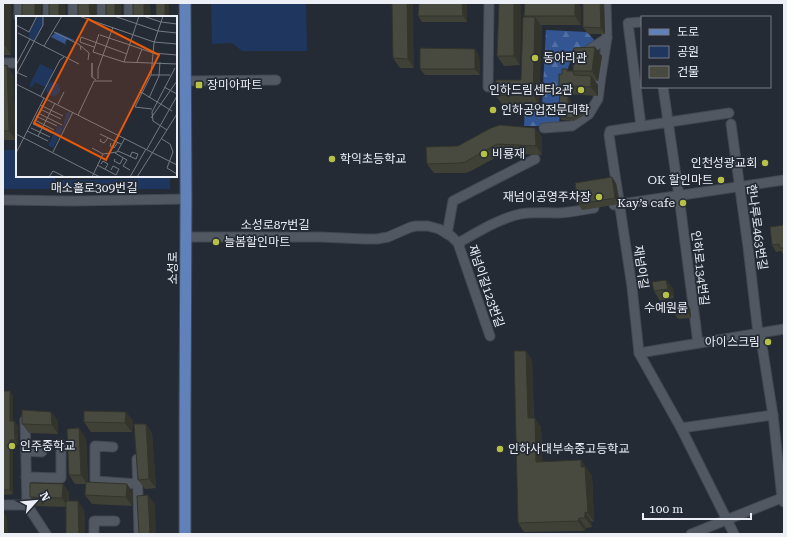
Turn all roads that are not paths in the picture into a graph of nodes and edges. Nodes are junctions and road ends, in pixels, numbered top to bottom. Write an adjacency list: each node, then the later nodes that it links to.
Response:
1 (19, 3): 9 (street)
2 (48, 3): 10 (street)
3 (73, 3): 11 (street)
4 (102, 3): 12 (street)
5 (129, 3): 13 (street)
6 (185, 3): 17 (main road, 소성로)
7 (489, 3): 22 (street)
8 (606, 3): 15 (street)
9 (19, 16)
10 (48, 16)
11 (73, 16)
12 (102, 16)
13 (129, 16)
14 (641, 22): 27 (street)
15 (607, 38): 16 (street); 28 (street)
16 (580, 56)
17 (181, 61): 21 (main road, 소성로)
18 (3, 63): 19 (street)
19 (16, 63)
20 (276, 80): 21 (street)
21 (186, 81): 32 (main road, 소성로)
22 (488, 87)
23 (663, 88): 25 (street)
24 (729, 113): 25 (street, 재넘이길)
25 (668, 122): 27 (street, 재넘이길); 31 (street, 인하로134번길)
26 (731, 124): 30 (street, 한나루로463번길)
27 (641, 126): 35 (street, 재넘이길)
28 (544, 128)
29 (784, 180): 30 (street, 재넘이길123번길)
30 (740, 186): 31 (street, 재넘이길123번길); 41 (street, 한나루로463번길)
31 (679, 196): 35 (street, 재넘이길123번길); 43 (street, 인하로134번길)
32 (186, 199): 33 (street, 매소홀로309번길); 37 (main road, 소성로)
33 (3, 200)
34 (453, 201): 34 (street); 36 (street)
35 (620, 204): 39 (street, 재넘이길123번길); 44 (street, 재넘이길)
36 (447, 234): 38 (street, 재넘이길123번길); 39 (street, 재넘이길123번길)
37 (186, 237): 38 (street, 소성로87번길); 63 (main road, 소성로)
38 (365, 239)
39 (458, 243): 42 (street, 재넘이길123번길)
40 (784, 329): 41 (street)
41 (759, 333): 43 (street); 45 (street, 한나루로463번길)
42 (490, 336)
43 (698, 343): 44 (street)
44 (639, 353): 47 (street, 재넘이길)
45 (773, 415): 47 (street); 55 (street, 한나루로463번길)
46 (26, 420): 51 (street)
47 (681, 428): 58 (street, 재넘이길)
48 (61, 444): 53 (street)
49 (113, 447): 54 (street)
50 (137, 449): 54 (street)
51 (26, 451): 52 (street); 53 (street)
52 (42, 452)
53 (26, 477): 57 (street)
54 (138, 484): 62 (street)
55 (783, 499): 58 (street)
56 (3, 505): 57 (street)
57 (27, 505): 60 (street)
58 (728, 520): 64 (street); 65 (street, 재넘이길)
59 (115, 521): 61 (street)
60 (46, 534)
61 (94, 534)
62 (139, 534)
63 (185, 534)
64 (691, 534)
65 (734, 534)

